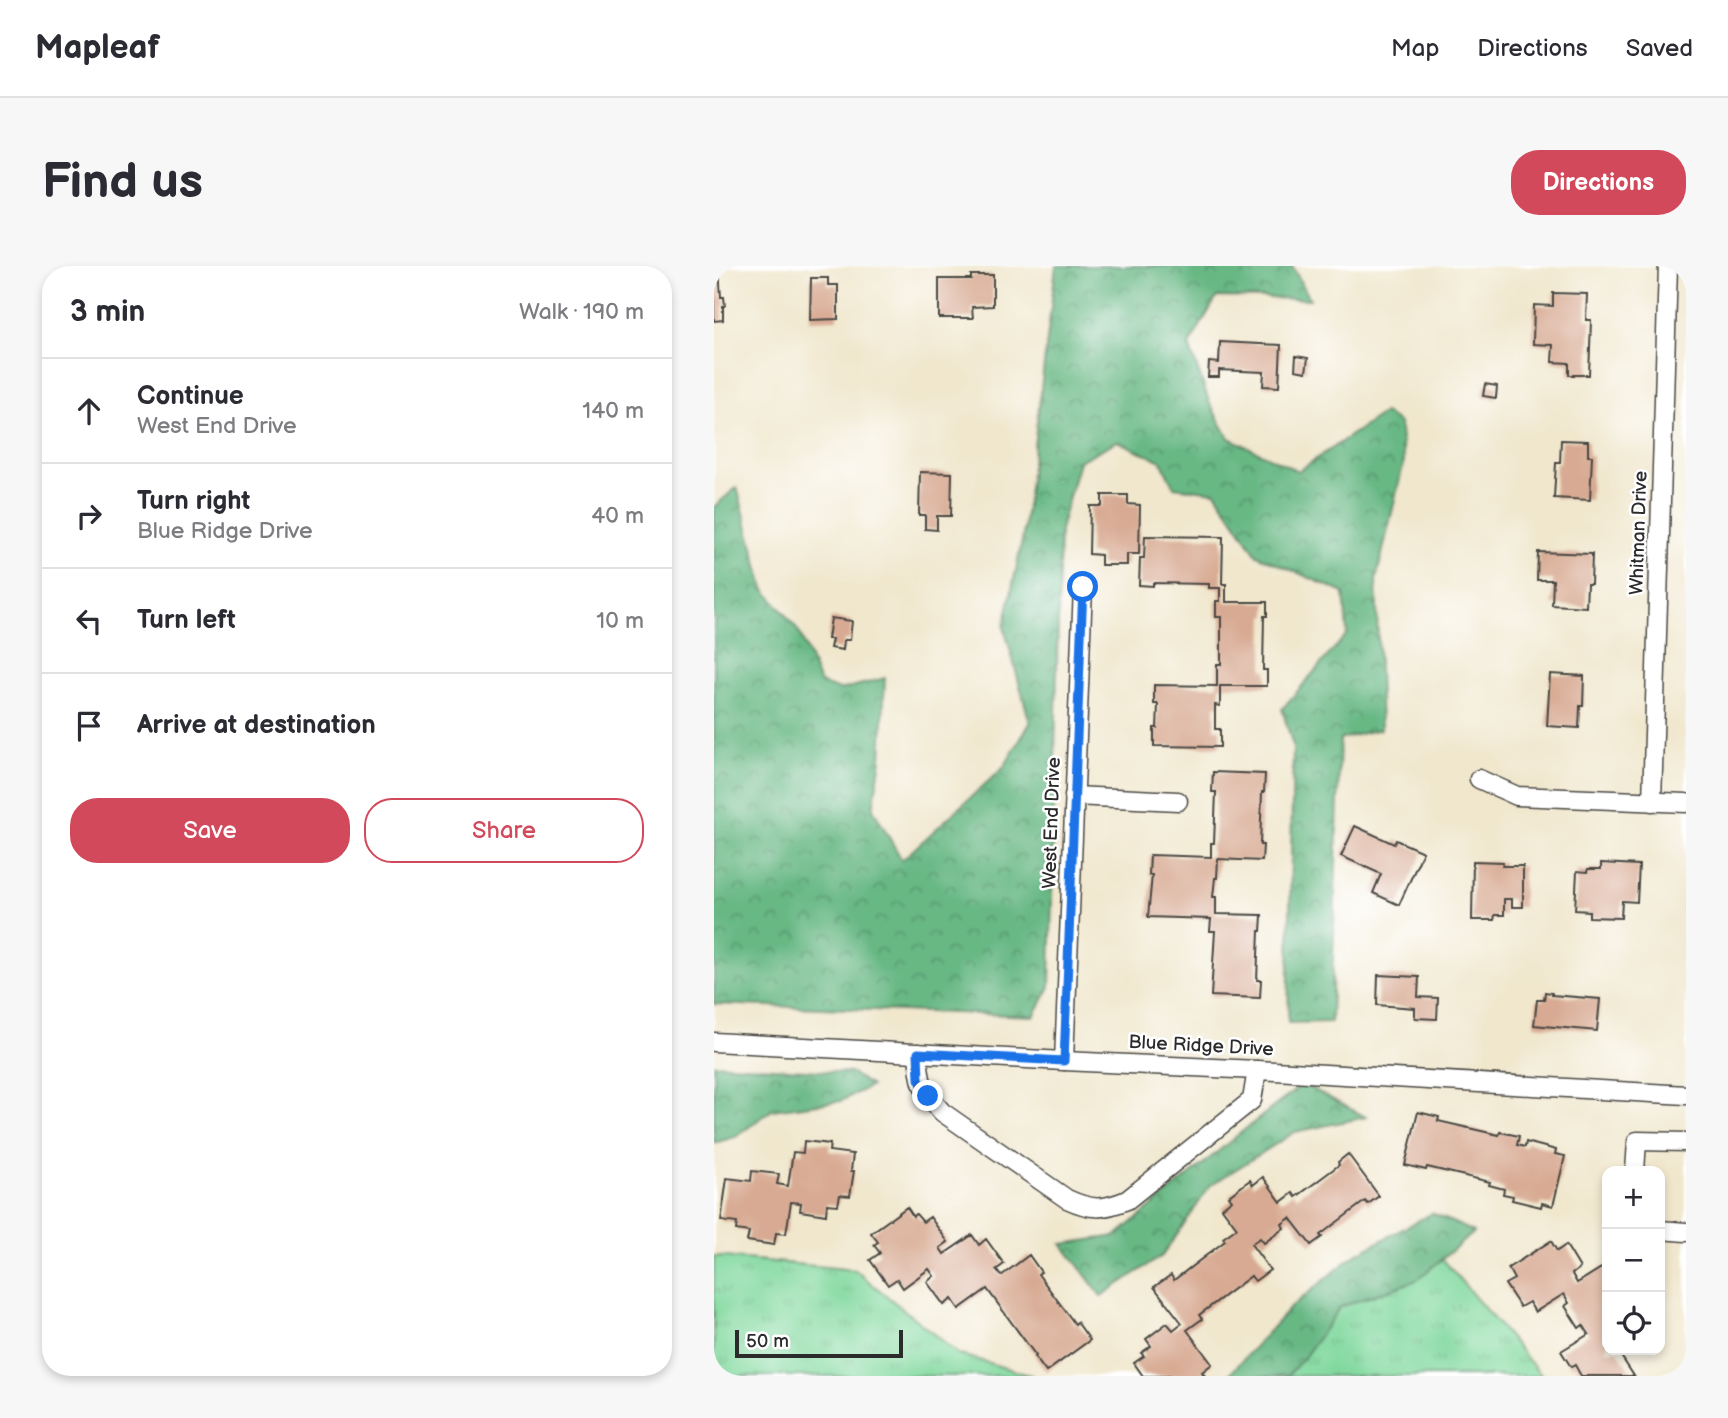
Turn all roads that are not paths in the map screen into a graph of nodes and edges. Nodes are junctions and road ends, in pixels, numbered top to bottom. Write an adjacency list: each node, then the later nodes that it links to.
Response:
1 (1668, 266): 6 (street, Whitman Drive)
2 (1083, 587): 4 (street, West End Drive)
3 (1479, 779): 6 (street)
4 (1074, 796): 5 (street); 10 (street, West End Drive)
5 (1178, 801)
6 (1652, 802): 7 (street)
7 (1686, 803)
8 (714, 1042): 9 (street, Blue Ridge Drive)
9 (918, 1053): 10 (street, Blue Ridge Drive); 11 (street)
10 (1064, 1061): 11 (street, Blue Ridge Drive)
11 (1257, 1070): 12 (street, Blue Ridge Drive)
12 (1686, 1095)
13 (1686, 1142): 14 (street)
14 (1635, 1166)
15 (1665, 1230): 16 (street)
16 (1686, 1232)

